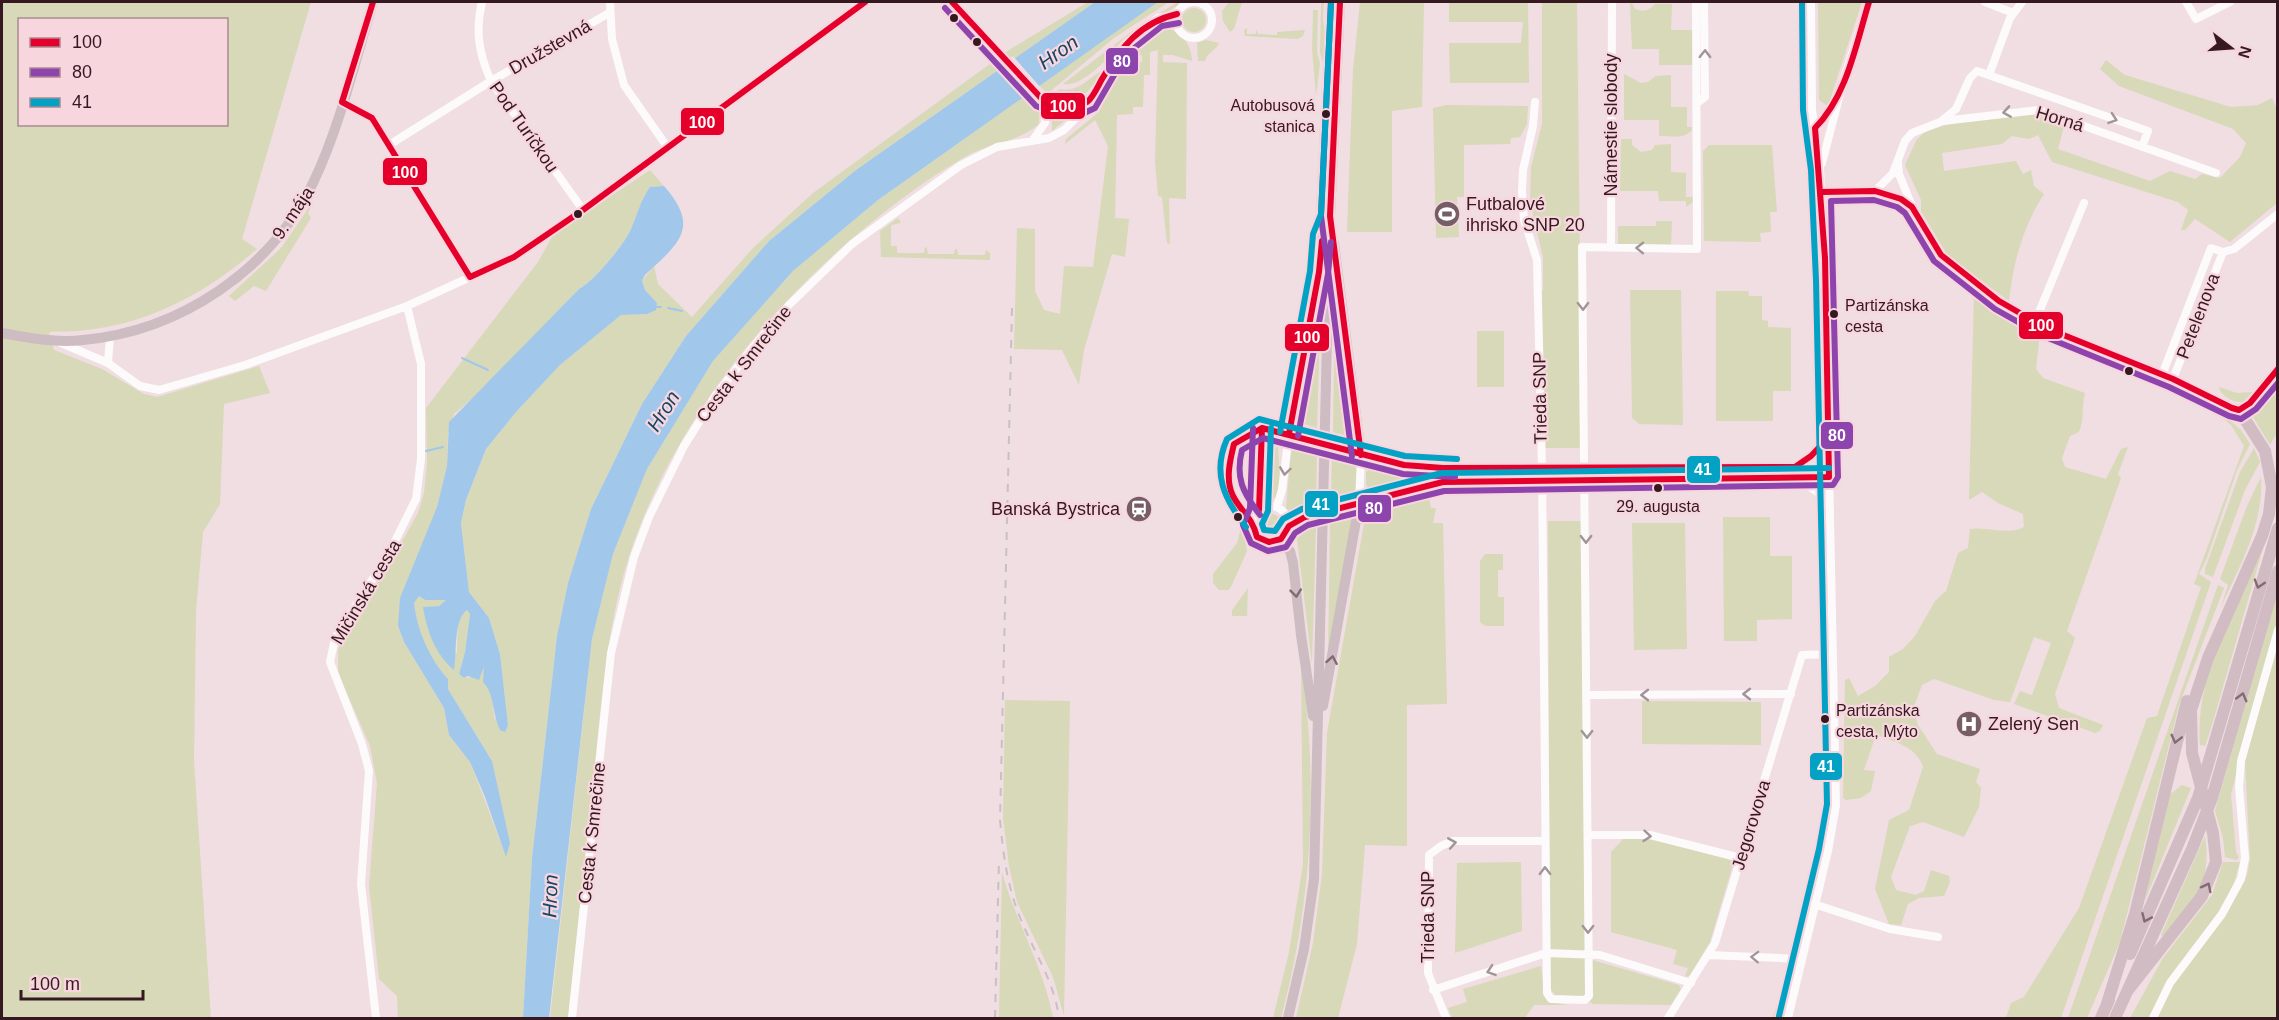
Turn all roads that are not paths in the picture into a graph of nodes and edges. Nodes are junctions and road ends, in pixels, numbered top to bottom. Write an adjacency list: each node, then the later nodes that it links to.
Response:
1 (373, 2): 29 (main road, 9. mája)
2 (482, 2): 25 (street, Pod Turíčkou)
3 (610, 2): 19 (street)
4 (866, 2): 37 (street)
5 (952, 2): 27 (street)
6 (1201, 2): 18 (street, Cesta k Smrečine); 21 (street, Cesta k Smrečine)
7 (1215, 2): 18 (street)
8 (1340, 2): 47 (main road)
9 (1612, 2): 48 (street, Námestie slobody)
10 (1696, 2): 31 (street, Trieda SNP)
11 (1704, 2): 31 (street, Trieda SNP, one-way to 11)
12 (1811, 2): 33 (street)
13 (1869, 2): 26 (street)
14 (1985, 2): 20 (street)
15 (2022, 2): 20 (street)
16 (2186, 2): 17 (street)
17 (2230, 2)
18 (1209, 10): 23 (street)
19 (609, 13): 25 (street, Družstevná); 37 (street)
20 (2013, 13): 24 (street)
21 (1177, 14): 22 (street, Cesta k Smrečine); 23 (street)
22 (1152, 24): 23 (street); 28 (street, Cesta k Smrečine)
23 (1177, 24)
24 (1989, 75): 32 (street, Horná); 36 (street, Horná, one-way to 36)
25 (491, 81): 35 (street, Družstevná); 45 (street, Pod Turíčkou)
26 (1840, 92): 33 (street); 39 (street)
27 (1043, 100): 28 (street); 34 (street)
28 (1089, 100): 34 (street, Cesta k Smrečine)
29 (342, 102): 35 (street); 54 (main road, 9. mája)
30 (1535, 102): 66 (street, Trieda SNP)
31 (1697, 104): 48 (street, Trieda SNP, one-way to 48)
32 (1940, 122): 36 (street, Horná, one-way to 32); 38 (street, Horná)
33 (1815, 128): 39 (street)
34 (1032, 141): 98 (street, Cesta k Smrečine)
35 (389, 145): 50 (street)
36 (2142, 147): 40 (street, Horná)
37 (668, 148): 45 (street)
38 (1898, 162): 41 (street, Horná); 44 (street)
39 (1820, 169): 42 (street)
40 (2217, 173)
41 (1875, 191): 42 (street); 44 (street)
42 (1822, 192): 62 (street)
43 (2084, 203): 52 (street)
44 (1912, 207): 52 (street)
45 (583, 210): 50 (street)
46 (2277, 214): 49 (street, Petelenova)
47 (1330, 216): 61 (main road); 63 (main road); 83 (main road)
48 (1611, 248): 67 (street, Trieda SNP, one-way to 67)
49 (2223, 252): 58 (street, Petelenova); 59 (street, Petelenova)
50 (470, 277): 51 (street)
51 (407, 306): 56 (street); 97 (street, Mičinská cesta)
52 (2035, 322): 58 (street)
53 (2, 333): 55 (main road, 9. mája)
54 (110, 336): 55 (main road, 9. mája); 56 (street)
55 (54, 341): 56 (street)
56 (108, 363)
57 (2277, 368): 60 (street)
58 (2162, 375): 59 (street)
59 (2173, 379): 60 (street)
60 (2239, 410): 95 (highway, one-way to 60); 96 (highway, one-way to 96)
61 (1289, 434): 63 (street); 73 (street, one-way to 73)
62 (1828, 438): 64 (street); 65 (street)
63 (1361, 455): 66 (street); 72 (street)
64 (1795, 467): 65 (street); 67 (street)
65 (1829, 467): 68 (street)
66 (1542, 468): 67 (street); 71 (street, Trieda SNP)
67 (1586, 468): 70 (street, Trieda SNP)
68 (1829, 477): 69 (street); 74 (street)
69 (1796, 478): 70 (street); 74 (street)
70 (1586, 480): 71 (street); 82 (street, Trieda SNP, one-way to 82)
71 (1542, 481): 72 (street); 85 (street, Trieda SNP)
72 (1359, 504): 75 (street); 83 (main road, one-way to 72)
73 (1277, 507): 75 (street); 77 (street)
74 (1830, 509): 80 (street)
75 (1289, 526): 77 (street)
76 (2277, 528): 96 (highway, one-way to 96)
77 (1278, 541): 83 (main road, one-way to 83)
78 (2277, 571): 95 (highway, one-way to 78)
79 (2277, 630): 104 (street)
80 (1833, 654): 81 (street); 87 (street)
81 (1791, 694): 82 (street, one-way to 82); 86 (street, Jegorovova)
82 (1587, 695): 84 (street, Trieda SNP, one-way to 84)
83 (1318, 738): 99 (main road)
84 (1588, 835): 86 (street, one-way to 86); 90 (street, Trieda SNP, one-way to 90)
85 (1545, 841): 89 (street, Trieda SNP, one-way to 85); 94 (street, Trieda SNP, one-way to 85)
86 (1741, 858): 91 (street, Jegorovova)
87 (1814, 904): 88 (street); 92 (street)
88 (1938, 937)
89 (1546, 953): 90 (street, Trieda SNP); 90 (street, Trieda SNP); 94 (street, Trieda SNP, one-way to 94)
90 (1588, 954): 93 (street, Trieda SNP)
91 (1709, 956): 92 (street, one-way to 91); 93 (street, Jegorovova)
92 (1801, 959): 102 (street)
93 (1691, 983): 101 (street, Jegorovova)
94 (1433, 990): 100 (street, Trieda SNP)
95 (2128, 990): 103 (highway)
96 (2103, 1013)
97 (376, 1018)
98 (572, 1018)
99 (1288, 1018)
100 (1446, 1018)
101 (1668, 1018)
102 (1788, 1018)
103 (2115, 1018)
104 (2153, 1018)

